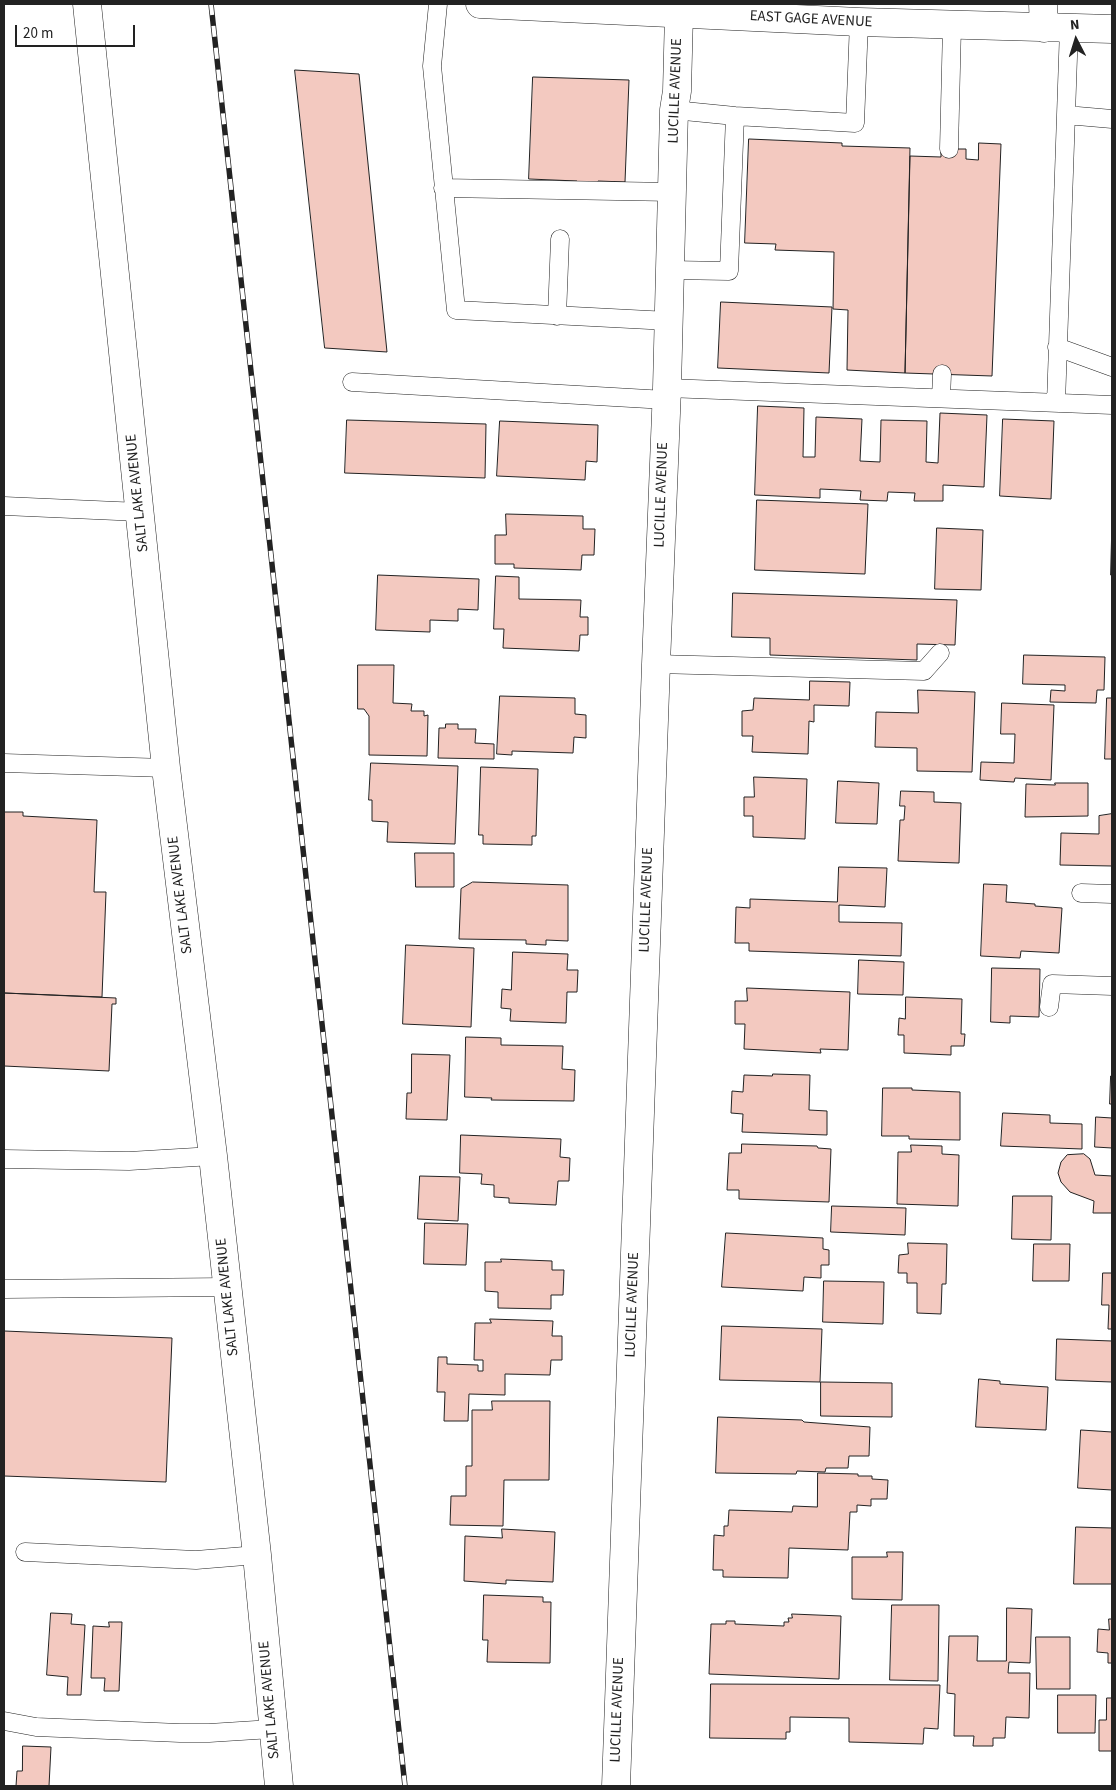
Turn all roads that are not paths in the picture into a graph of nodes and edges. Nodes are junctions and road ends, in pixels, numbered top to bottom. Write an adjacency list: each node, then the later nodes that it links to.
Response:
1 (87, 4): 30 (street, SALT LAKE AVENUE)
2 (438, 4): 15 (lane)
3 (480, 4): 4 (street, EAST GAGE AVENUE)
4 (601, 7): 5 (street, EAST GAGE AVENUE)
5 (679, 14): 7 (street, EAST GAGE AVENUE); 10 (street, LUCILLE AVENUE)
6 (1052, 20): 8 (street, EAST GAGE AVENUE); 9 (street, EAST GAGE AVENUE); 11 (lane)
7 (859, 22): 8 (street, EAST GAGE AVENUE); 12 (lane)
8 (952, 26): 14 (lane)
9 (1112, 30)
10 (674, 110): 12 (lane); 16 (street, LUCILLE AVENUE)
11 (1066, 115): 13 (lane); 21 (lane)
12 (735, 116): 18 (lane)
13 (1112, 120)
14 (950, 149)
15 (444, 188): 16 (lane); 19 (lane)
16 (672, 192): 18 (street, LUCILLE AVENUE)
17 (560, 238): 19 (lane)
18 (670, 270): 20 (street, LUCILLE AVENUE)
19 (557, 316): 20 (lane)
20 (669, 321): 25 (street, LUCILLE AVENUE)
21 (1057, 347): 22 (lane); 27 (lane)
22 (1112, 367)
23 (942, 374): 26 (lane)
24 (352, 382): 25 (lane)
25 (667, 394): 26 (lane); 32 (street, LUCILLE AVENUE)
26 (941, 398): 27 (lane)
27 (1056, 402): 28 (lane)
28 (1112, 405)
29 (4, 506): 30 (lane)
30 (140, 512): 34 (street, SALT LAKE AVENUE)
31 (940, 653): 32 (lane)
32 (656, 664): 48 (street, LUCILLE AVENUE)
33 (4, 763): 34 (lane)
34 (166, 768): 39 (street, SALT LAKE AVENUE)
35 (1081, 893): 36 (lane)
36 (1112, 894)
37 (1112, 986): 38 (lane)
38 (1049, 1007)
39 (213, 1156): 40 (lane); 41 (street, SALT LAKE AVENUE)
40 (4, 1159)
41 (227, 1287): 42 (lane); 44 (street, SALT LAKE AVENUE)
42 (4, 1290)
43 (25, 1552): 44 (lane)
44 (257, 1555): 46 (street, SALT LAKE AVENUE)
45 (4, 1721): 46 (lane)
46 (272, 1729): 47 (street, SALT LAKE AVENUE)
47 (279, 1786)
48 (616, 1786)

